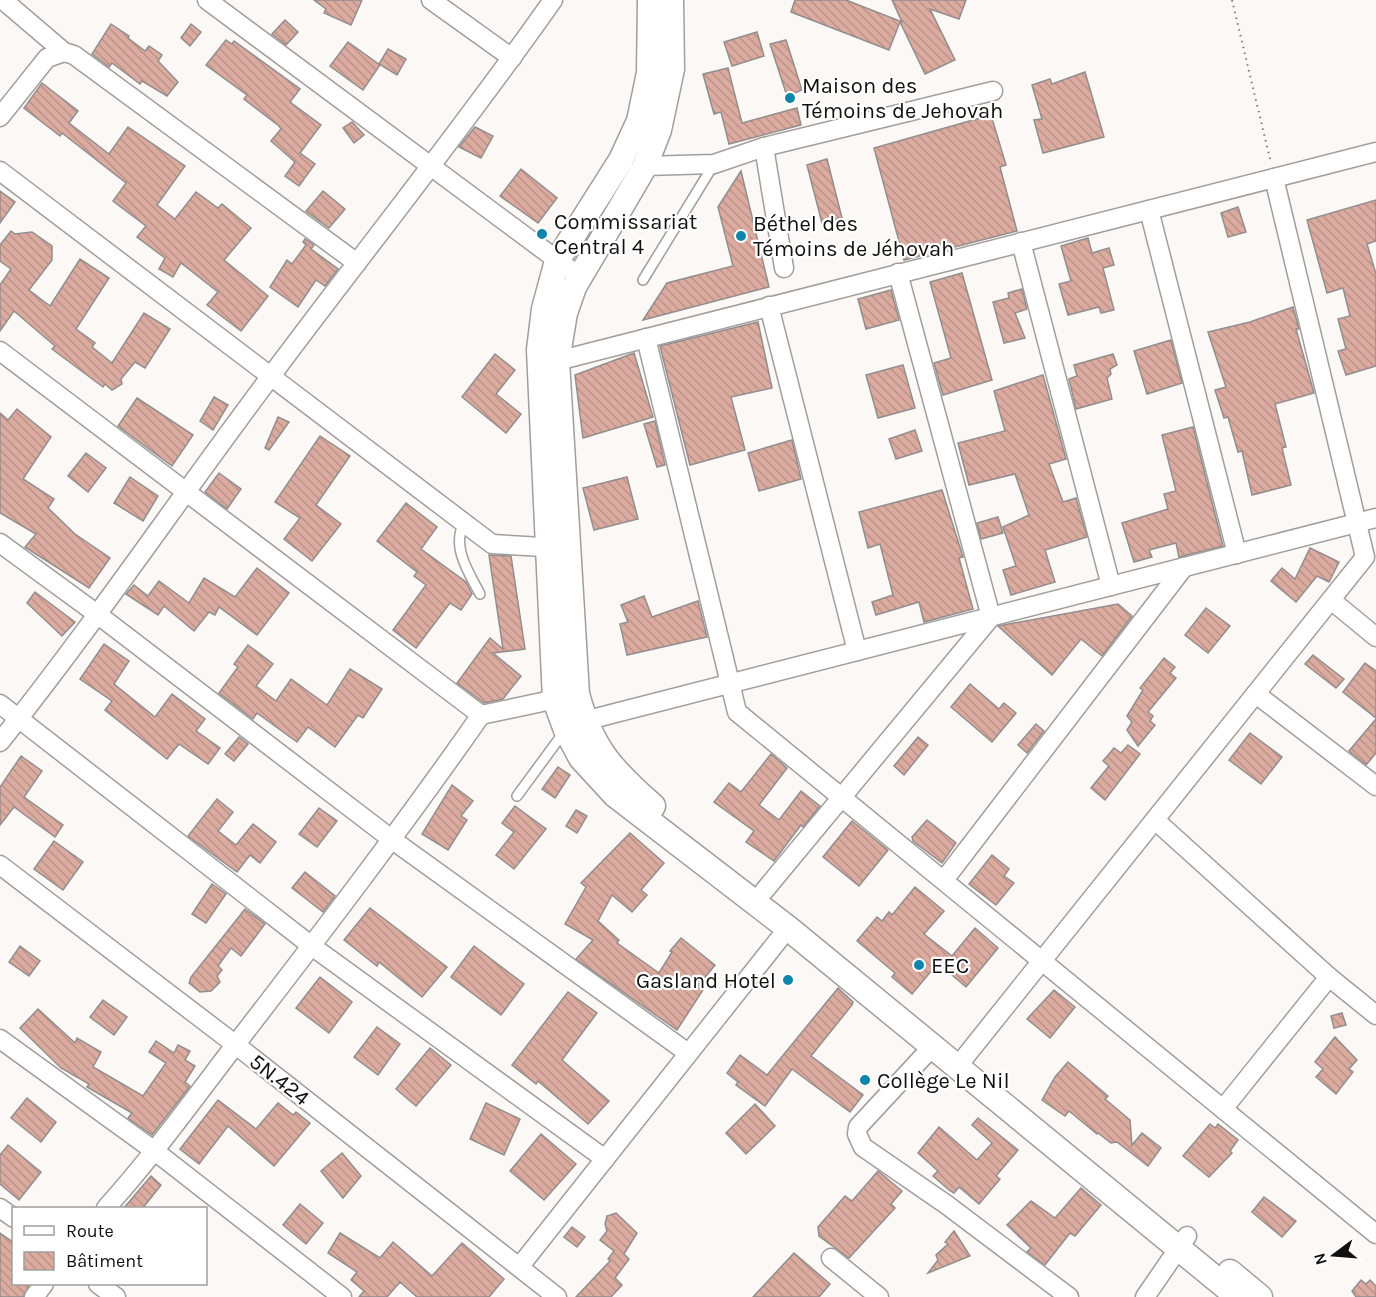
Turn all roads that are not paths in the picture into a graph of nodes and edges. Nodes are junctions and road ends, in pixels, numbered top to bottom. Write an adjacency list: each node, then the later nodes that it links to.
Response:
1 (3, 0): 7 (street)
2 (207, 0): 14 (street)
3 (431, 0): 8 (street)
4 (552, 0): 8 (street)
5 (650, 0): 20 (main road)
6 (671, 0): 15 (main road)
7 (64, 52): 10 (street); 21 (street)
8 (512, 58): 14 (street)
9 (993, 91): 11 (street)
10 (0, 117)
11 (764, 147): 13 (street); 22 (street)
12 (1376, 152): 17 (street)
13 (714, 164): 15 (street); 25 (lane)
14 (430, 166): 20 (street); 21 (street)
15 (645, 166): 24 (main road)
16 (0, 171): 30 (street)
17 (1275, 178): 18 (street); 34 (street)
18 (1149, 210): 19 (street); 37 (street)
19 (1021, 242): 23 (street); 39 (street)
20 (557, 261): 24 (street); 36 (main road)
21 (357, 263): 30 (street)
22 (784, 268)
23 (898, 273): 26 (street); 43 (street)
24 (580, 277): 29 (main road)
25 (643, 280)
26 (769, 306): 27 (street); 45 (street)
27 (646, 338): 29 (street); 46 (street)
28 (0, 351): 31 (street)
29 (557, 361): 36 (main road)
30 (270, 376): 31 (street); 33 (street)
31 (185, 494): 42 (street); 50 (street)
32 (1376, 518): 34 (street)
33 (464, 523): 36 (street); 40 (lane)
34 (1357, 523): 37 (street); 41 (street)
35 (0, 543): 42 (street)
36 (559, 548): 48 (main road)
37 (1236, 554): 38 (street)
38 (1184, 567): 39 (street); 60 (street)
39 (1111, 586): 43 (street)
40 (480, 594)
41 (1331, 600): 44 (street); 47 (street)
42 (98, 614): 51 (street); 58 (street)
43 (991, 616): 45 (street); 56 (street)
44 (1376, 637)
45 (856, 651): 46 (street)
46 (730, 683): 52 (street); 56 (street)
47 (1256, 694): 54 (street); 57 (street)
48 (566, 697): 50 (street); 52 (main road)
49 (0, 704): 51 (street)
50 (481, 715): 58 (street)
51 (19, 718): 53 (street); 63 (street)
52 (575, 725): 55 (lane); 61 (main road); 62 (main road)
53 (0, 742)
54 (1376, 786)
55 (517, 796)
56 (841, 797): 60 (street); 61 (street)
57 (1155, 820): 64 (street); 65 (street)
58 (394, 841): 63 (street); 70 (street)
59 (0, 865): 68 (street, 5N.424)
60 (944, 880): 64 (street)
61 (764, 891): 71 (main road)
62 (788, 928): 69 (main road); 70 (street)
63 (313, 947): 68 (street); 74 (street)
64 (1042, 961): 71 (street); 72 (street)
65 (1329, 977): 66 (street); 72 (street)
66 (1376, 1015)
67 (0, 1039): 73 (street)
68 (236, 1045): 73 (street); 79 (street, 5N.424)
69 (932, 1047): 71 (main road); 87 (street)
70 (688, 1053): 74 (street)
71 (962, 1061): 77 (main road)
72 (1223, 1109): 76 (street)
73 (156, 1152): 75 (street); 84 (street)
74 (605, 1159): 79 (street)
75 (108, 1207)
76 (1376, 1234)
77 (1183, 1242): 88 (street); 89 (main road); 90 (main road)
78 (831, 1257): 86 (street)
79 (520, 1266): 85 (street, 5N.424)
80 (43, 1285): 82 (street)
81 (99, 1285): 83 (street)
82 (34, 1297)
83 (116, 1297)
84 (342, 1297)
85 (558, 1297)
86 (879, 1297)
87 (1069, 1297)
88 (1145, 1297)
89 (1238, 1297)
90 (1260, 1297)

